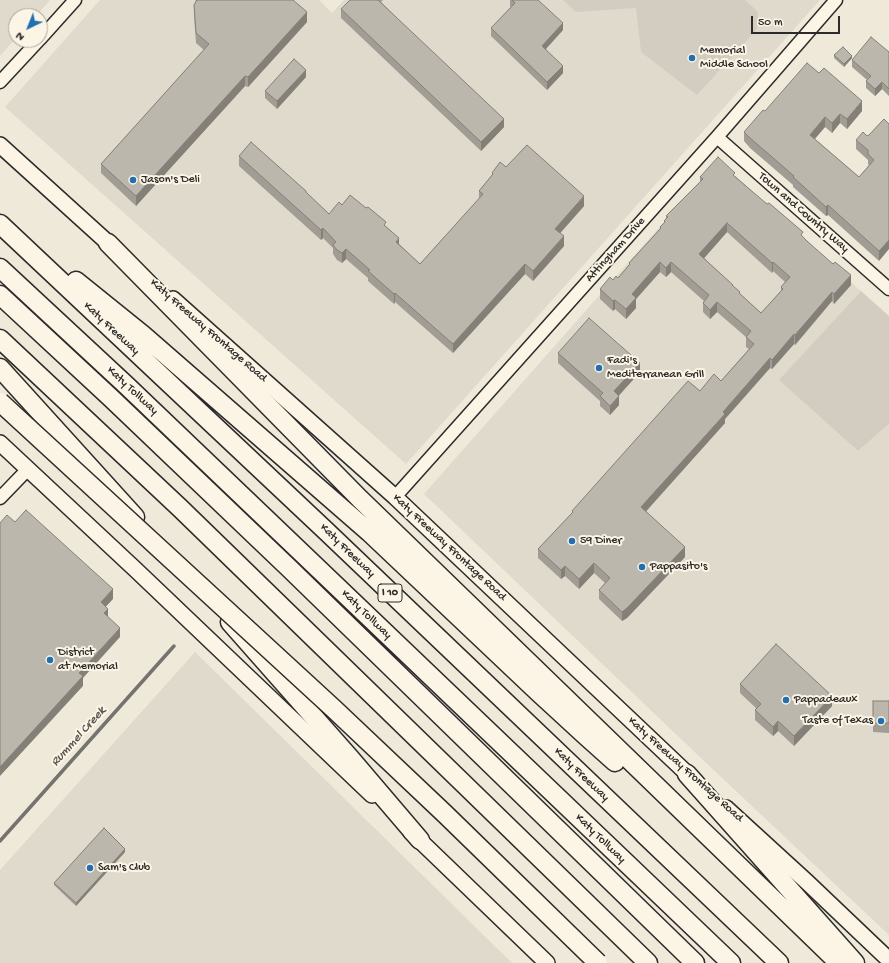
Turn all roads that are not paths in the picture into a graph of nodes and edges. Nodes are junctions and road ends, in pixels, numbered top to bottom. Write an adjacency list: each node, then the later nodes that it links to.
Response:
1 (75, 0): 3 (street)
2 (836, 0): 6 (street, Attingham Drive)
3 (48, 29)
4 (31, 48): 5 (street)
5 (0, 82)
6 (717, 137): 12 (street, Town and Country Way); 19 (street, Attingham Drive)
7 (0, 145): 10 (main road, Katy Freeway Frontage Road)
8 (0, 220): 21 (highway)
9 (0, 224): 30 (highway, Katy Freeway / I 10)
10 (108, 243): 19 (main road, Katy Freeway Frontage Road); 21 (highway)
11 (0, 268): 29 (highway, Katy Tollway)
12 (889, 290)
13 (0, 295): 28 (highway, Katy Tollway)
14 (0, 339): 27 (highway)
15 (0, 368): 23 (highway)
16 (0, 402): 26 (highway, bridge)
17 (0, 443): 18 (main road)
18 (28, 469): 20 (street); 23 (main road)
19 (395, 497): 22 (main road, Katy Freeway Frontage Road)
20 (0, 498)
21 (626, 764): 31 (highway)
22 (687, 774): 24 (main road, Katy Freeway Frontage Road); 32 (highway)
23 (420, 840): 25 (main road)
24 (889, 960)
25 (547, 963)
26 (598, 963)
27 (648, 963)
28 (695, 963)
29 (731, 963)
30 (779, 963)
31 (839, 963)
32 (855, 963)

